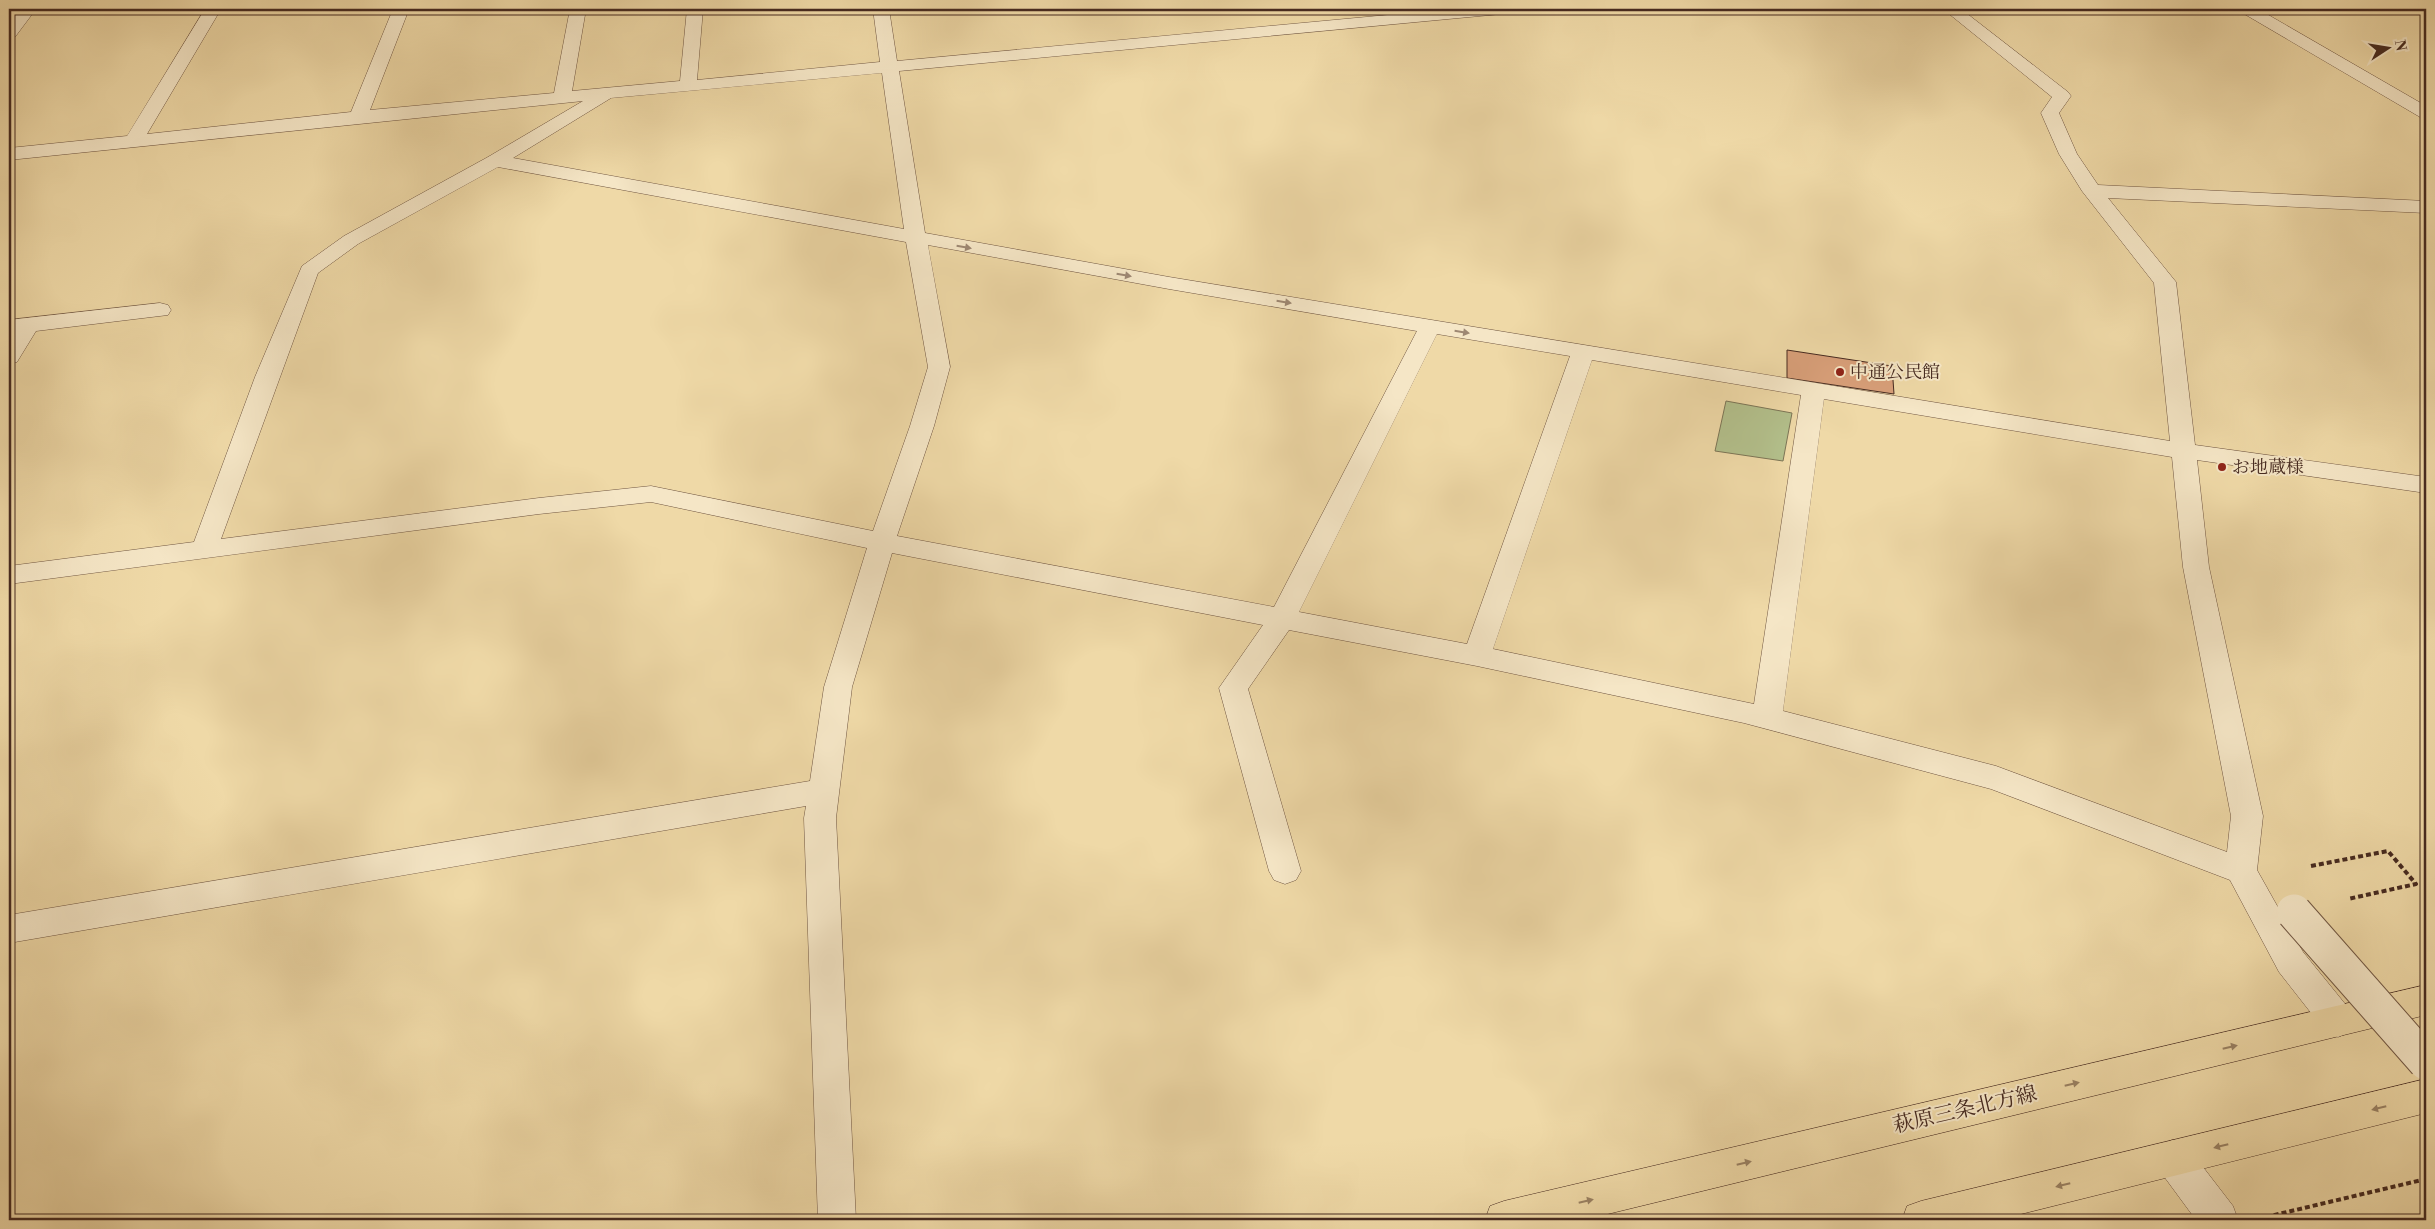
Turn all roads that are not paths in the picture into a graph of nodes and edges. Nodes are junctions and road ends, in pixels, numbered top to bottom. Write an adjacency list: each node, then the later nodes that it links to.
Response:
1 (28, 9): 10 (street)
2 (213, 9): 17 (street)
3 (401, 9): 16 (street)
4 (578, 9): 14 (street)
5 (695, 9): 12 (street)
6 (881, 9): 11 (street)
7 (1501, 9): 11 (street)
8 (1951, 9): 20 (street)
9 (2247, 9): 15 (street)
10 (9, 32)
11 (889, 65): 12 (street); 22 (street)
12 (688, 85): 13 (street)
13 (609, 93): 14 (street); 19 (street)
14 (562, 97): 16 (street)
15 (2426, 113)
16 (358, 117): 17 (street)
17 (133, 141): 18 (street)
18 (9, 154)
19 (495, 162): 22 (street); 32 (street)
20 (2092, 191): 21 (street); 29 (street)
21 (2426, 207)
22 (916, 239): 25 (street, one-way to 25); 31 (street)
23 (160, 310): 24 (street)
24 (19, 326): 27 (street)
25 (1430, 326): 26 (street, one-way to 26); 34 (street)
26 (1583, 352): 28 (street); 35 (street)
27 (9, 357)
28 (1813, 390): 29 (street); 36 (street)
29 (2184, 451): 30 (street); 39 (street)
30 (2426, 485)
31 (882, 542): 32 (street); 34 (street); 37 (street)
32 (204, 550): 33 (street)
33 (9, 575)
34 (1282, 619): 35 (street); 38 (street)
35 (1477, 656): 36 (street)
36 (1767, 717): 39 (street)
37 (824, 791): 41 (street); 47 (street)
38 (1285, 871)
39 (2241, 871): 43 (street)
40 (2294, 912): 44 (street, bridge)
41 (9, 929)
42 (2426, 1000): 43 (main road, 萩原三条北方線)
43 (2338, 1021): 48 (main road, 萩原三条北方線, one-way to 43)
44 (2426, 1062)
45 (2426, 1096): 46 (main road, one-way to 46)
46 (2174, 1158): 49 (main road, one-way to 49); 50 (street)
47 (837, 1220)
48 (1504, 1220)
49 (1921, 1220)
50 (2219, 1220)

